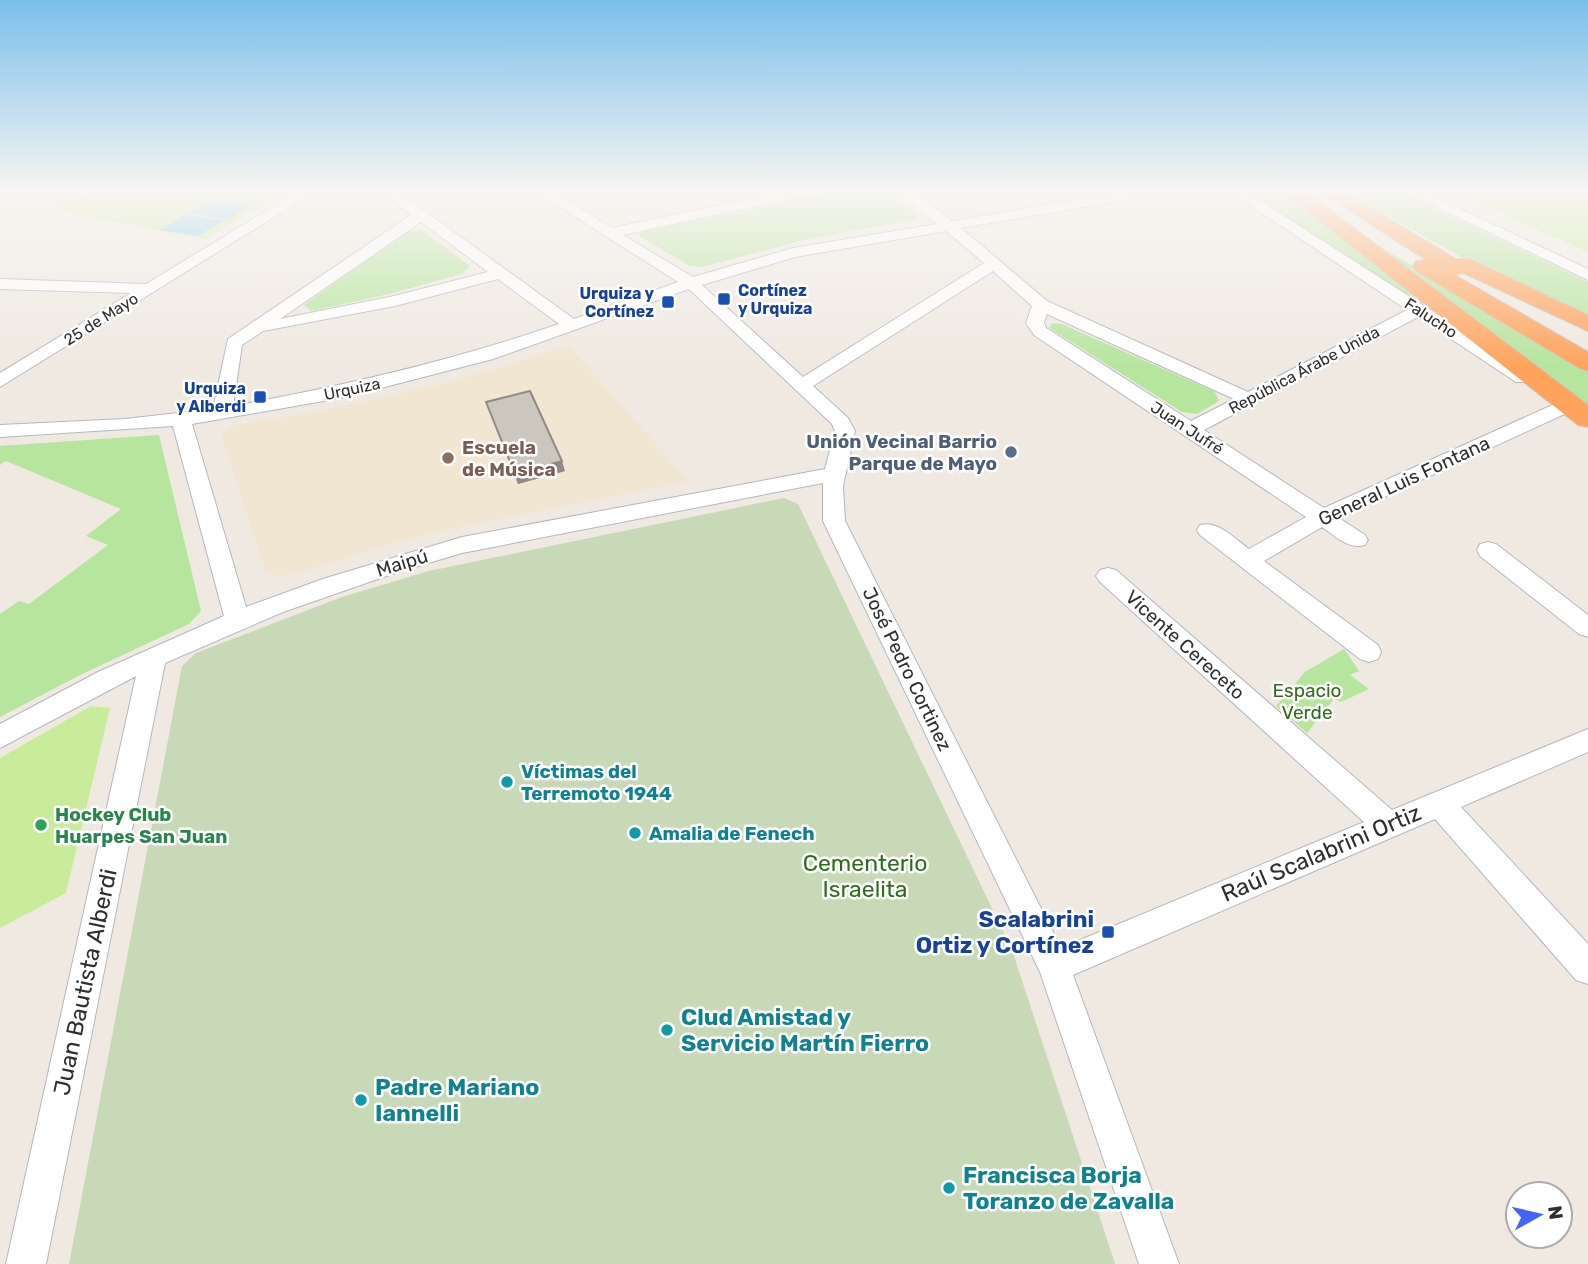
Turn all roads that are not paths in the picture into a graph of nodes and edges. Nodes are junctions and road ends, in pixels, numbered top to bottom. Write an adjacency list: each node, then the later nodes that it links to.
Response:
1 (213, 250): 18 (street, 25 de Mayo)
2 (370, 250): 23 (street)
3 (469, 250): 14 (street)
4 (638, 250): 16 (street, José Pedro Cortinez)
5 (810, 250): 16 (street, Urquiza)
6 (978, 250): 13 (street)
7 (1327, 250): 20 (street, Falucho)
8 (1370, 250): 32 (highway)
9 (1400, 250): 25 (highway)
10 (1427, 250): 24 (highway)
11 (1435, 250): 21 (highway)
12 (1535, 250): 15 (street)
13 (994, 264): 19 (street); 27 (street)
14 (501, 273): 22 (street); 23 (street)
15 (1588, 275)
16 (691, 283): 22 (street, Urquiza); 27 (street, José Pedro Cortinez)
17 (0, 284): 18 (street)
18 (150, 289): 26 (street, 25 de Mayo)
19 (1041, 305): 28 (street); 34 (street, Juan Jufré)
20 (1419, 310): 28 (street, República Árabe Unida); 29 (street, Falucho)
21 (1588, 324)
22 (573, 326): 30 (street, Urquiza)
23 (255, 329): 30 (street)
24 (1588, 346)
25 (1588, 363)
26 (0, 381)
27 (802, 385): 36 (street, José Pedro Cortinez)
28 (1249, 399): 34 (street, República Árabe Unida)
29 (1564, 407): 33 (street, Falucho); 37 (street, General Luis Fontana)
30 (222, 414): 31 (street, Urquiza)
31 (181, 419): 35 (street, Urquiza); 43 (street)
32 (1588, 419)
33 (1588, 425)
34 (1189, 430): 37 (street, Juan Jufré)
35 (0, 431)
36 (832, 474): 43 (street, Maipú); 51 (street, José Pedro Cortinez)
37 (1323, 517): 39 (street, Juan Jufré); 41 (street, General Luis Fontana)
38 (1208, 530): 41 (street)
39 (1357, 540)
40 (1488, 550): 44 (street)
41 (1248, 561): 45 (street)
42 (1108, 576): 50 (street, Vicente Cereceto)
43 (237, 618): 46 (street, Maipú)
44 (1588, 628)
45 (1369, 652)
46 (153, 658): 47 (street, Maipú); 53 (street, Juan Bautista Alberdi)
47 (0, 737)
48 (1588, 740): 49 (street, Raúl Scalabrini Ortiz)
49 (1439, 803): 50 (street, Raúl Scalabrini Ortiz); 52 (street)
50 (1388, 825): 51 (street, Raúl Scalabrini Ortiz)
51 (1054, 967): 54 (street, José Pedro Cortinez)
52 (1588, 968)
53 (26, 1264)
54 (1159, 1264)

